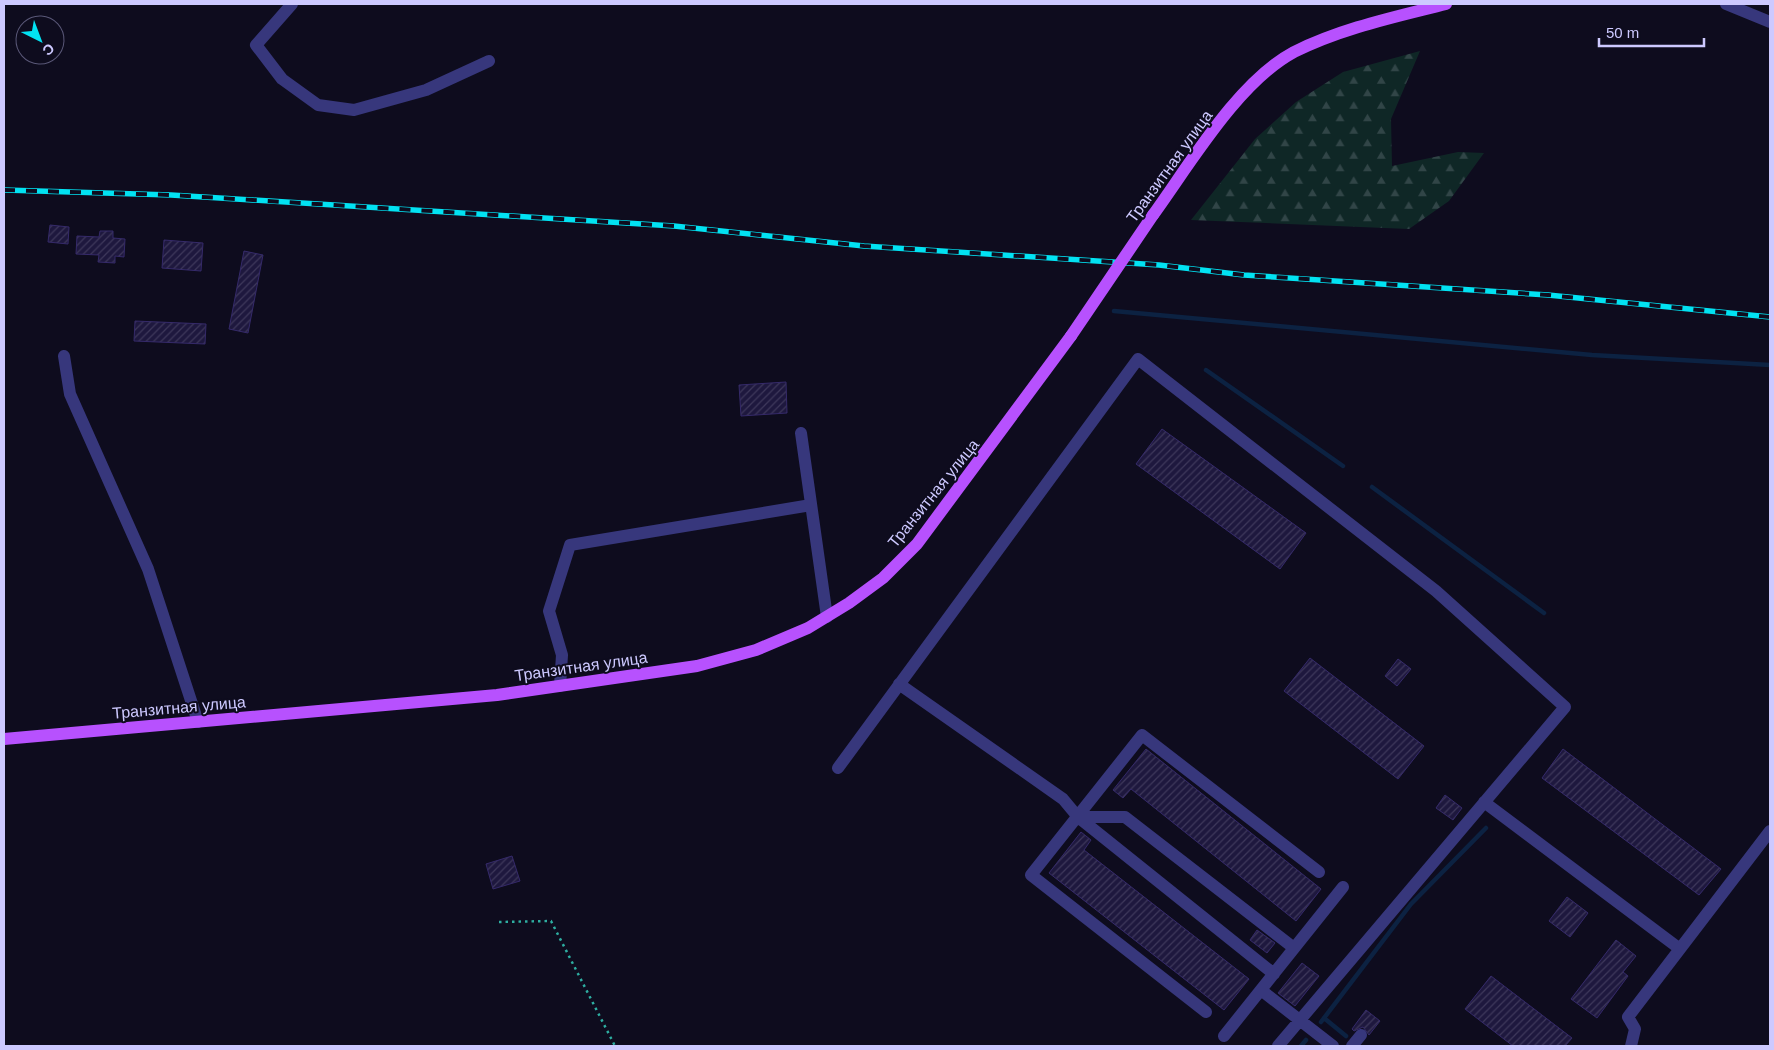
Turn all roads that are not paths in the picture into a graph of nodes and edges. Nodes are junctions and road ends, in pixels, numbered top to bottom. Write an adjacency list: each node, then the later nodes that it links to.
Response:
1 (292, 4): 5 (lane)
2 (1446, 4): 9 (main road, Транзитная улица, bridge)
3 (1726, 4): 4 (lane)
4 (1770, 22)
5 (489, 61)
6 (64, 356): 12 (lane)
7 (800, 433): 8 (lane)
8 (811, 505): 9 (lane); 11 (lane)
9 (827, 617): 11 (main road, Транзитная улица)
10 (899, 684): 14 (lane); 15 (lane); 16 (lane)
11 (560, 686): 12 (main road, Транзитная улица)
12 (198, 722): 13 (main road, Транзитная улица)
13 (4, 740)
14 (838, 768)
15 (1484, 802): 21 (lane); 25 (lane)
16 (1078, 817): 18 (lane); 20 (lane); 22 (lane); 24 (lane)
17 (1770, 831): 21 (lane)
18 (1319, 872)
19 (1343, 887): 20 (lane)
20 (1294, 948): 22 (lane)
21 (1680, 949): 31 (lane)
22 (1274, 974): 23 (lane)
23 (1261, 990): 25 (lane); 27 (lane)
24 (1206, 1012)
25 (1300, 1020): 28 (lane); 29 (lane)
26 (1360, 1035): 30 (lane)
27 (1224, 1036)
28 (1278, 1046)
29 (1333, 1046)
30 (1352, 1046)
31 (1631, 1046)

